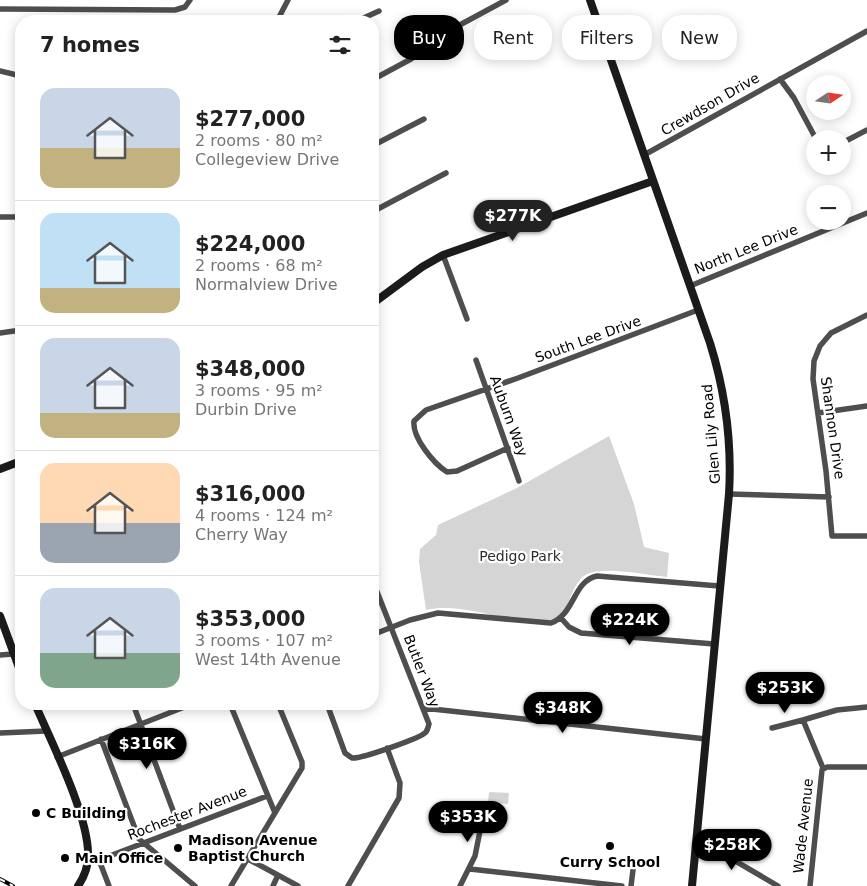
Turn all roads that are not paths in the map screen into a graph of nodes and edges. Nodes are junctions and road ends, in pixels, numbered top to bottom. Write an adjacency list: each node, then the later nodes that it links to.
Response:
1 (190, 0): 5 (street)
2 (288, 0): 7 (street)
3 (506, 0): 12 (street)
4 (590, 0): 19 (street, Glen Lily Road)
5 (0, 9)
6 (379, 11): 8 (street)
7 (280, 15)
8 (370, 15)
9 (867, 31): 13 (street, Crewdson Drive)
10 (0, 72): 11 (street)
11 (15, 75)
12 (379, 76)
13 (780, 79): 15 (street); 19 (street, Crewdson Drive)
14 (424, 119): 18 (street)
15 (811, 130)
16 (867, 130): 17 (street)
17 (851, 138)
18 (379, 142)
19 (644, 155): 21 (street, Glen Lily Road)
20 (446, 173): 22 (street)
21 (653, 181): 26 (street); 27 (street, Glen Lily Road)
22 (379, 208)
23 (867, 213): 27 (street, North Lee Drive)
24 (0, 217): 25 (street)
25 (15, 217)
26 (443, 255): 28 (street); 31 (street)
27 (690, 286): 29 (street, Glen Lily Road)
28 (379, 299)
29 (698, 310): 35 (street, South Lee Drive); 42 (street, Glen Lily Road)
30 (867, 315): 37 (street, Shannon Drive)
31 (467, 319)
32 (15, 331): 33 (street)
33 (0, 333)
34 (476, 360): 35 (street, Auburn Way)
35 (486, 389): 38 (street, Auburn Way); 38 (street, South Lee Drive)
36 (867, 406): 37 (street)
37 (818, 413): 43 (street, Shannon Drive)
38 (508, 448): 41 (street, Auburn Way)
39 (15, 463): 40 (street)
40 (0, 469)
41 (519, 481)
42 (729, 494): 43 (street); 45 (street, Glen Lily Road)
43 (829, 496): 44 (street, Shannon Drive)
44 (867, 536)
45 (719, 586): 48 (street); 51 (street, Glen Lily Road)
46 (379, 596): 49 (street, Butler Way)
47 (0, 616): 52 (street)
48 (561, 618): 49 (street); 51 (street)
49 (392, 628): 50 (street); 56 (street, Butler Way)
50 (379, 633)
51 (714, 644): 69 (street, Glen Lily Road)
52 (13, 654): 53 (street); 54 (street)
53 (0, 655)
54 (15, 659)
55 (867, 707): 63 (street)
56 (423, 708): 69 (street); 70 (street, Butler Way)
57 (37, 710): 66 (street)
58 (135, 710): 64 (street)
59 (176, 710): 64 (street)
60 (232, 710): 74 (street)
61 (280, 710): 75 (street)
62 (329, 710): 70 (street)
63 (803, 720): 65 (street); 73 (street)
64 (140, 724): 68 (street); 77 (street)
65 (772, 728)
66 (46, 732): 67 (street); 71 (street)
67 (0, 733)
68 (101, 739): 71 (street); 79 (street)
69 (706, 739): 78 (street, Glen Lily Road)
70 (387, 748): 92 (street)
71 (57, 757): 81 (street)
72 (867, 767): 73 (street)
73 (822, 769): 98 (street, Wade Avenue)
74 (267, 796): 75 (street); 77 (street, Rochester Avenue)
75 (275, 813): 80 (street)
76 (482, 821): 84 (street)
77 (180, 829): 79 (street, Rochester Avenue)
78 (696, 838): 96 (street, Glen Lily Road); 97 (street)
79 (143, 844): 82 (street, Rochester Avenue); 88 (street)
80 (248, 859): 85 (street); 89 (street)
81 (88, 860): 82 (street, Rochester Avenue); 86 (street)
82 (99, 860): 87 (street)
83 (634, 862): 95 (street)
84 (470, 869): 93 (street); 94 (street)
85 (278, 875): 90 (street); 91 (street)
86 (78, 886)
87 (109, 886)
88 (195, 886)
89 (231, 886)
90 (273, 886)
91 (298, 886)
92 (348, 886)
93 (460, 886)
94 (622, 886)
95 (631, 886)
96 (692, 886)
97 (778, 886)
98 (810, 886)

